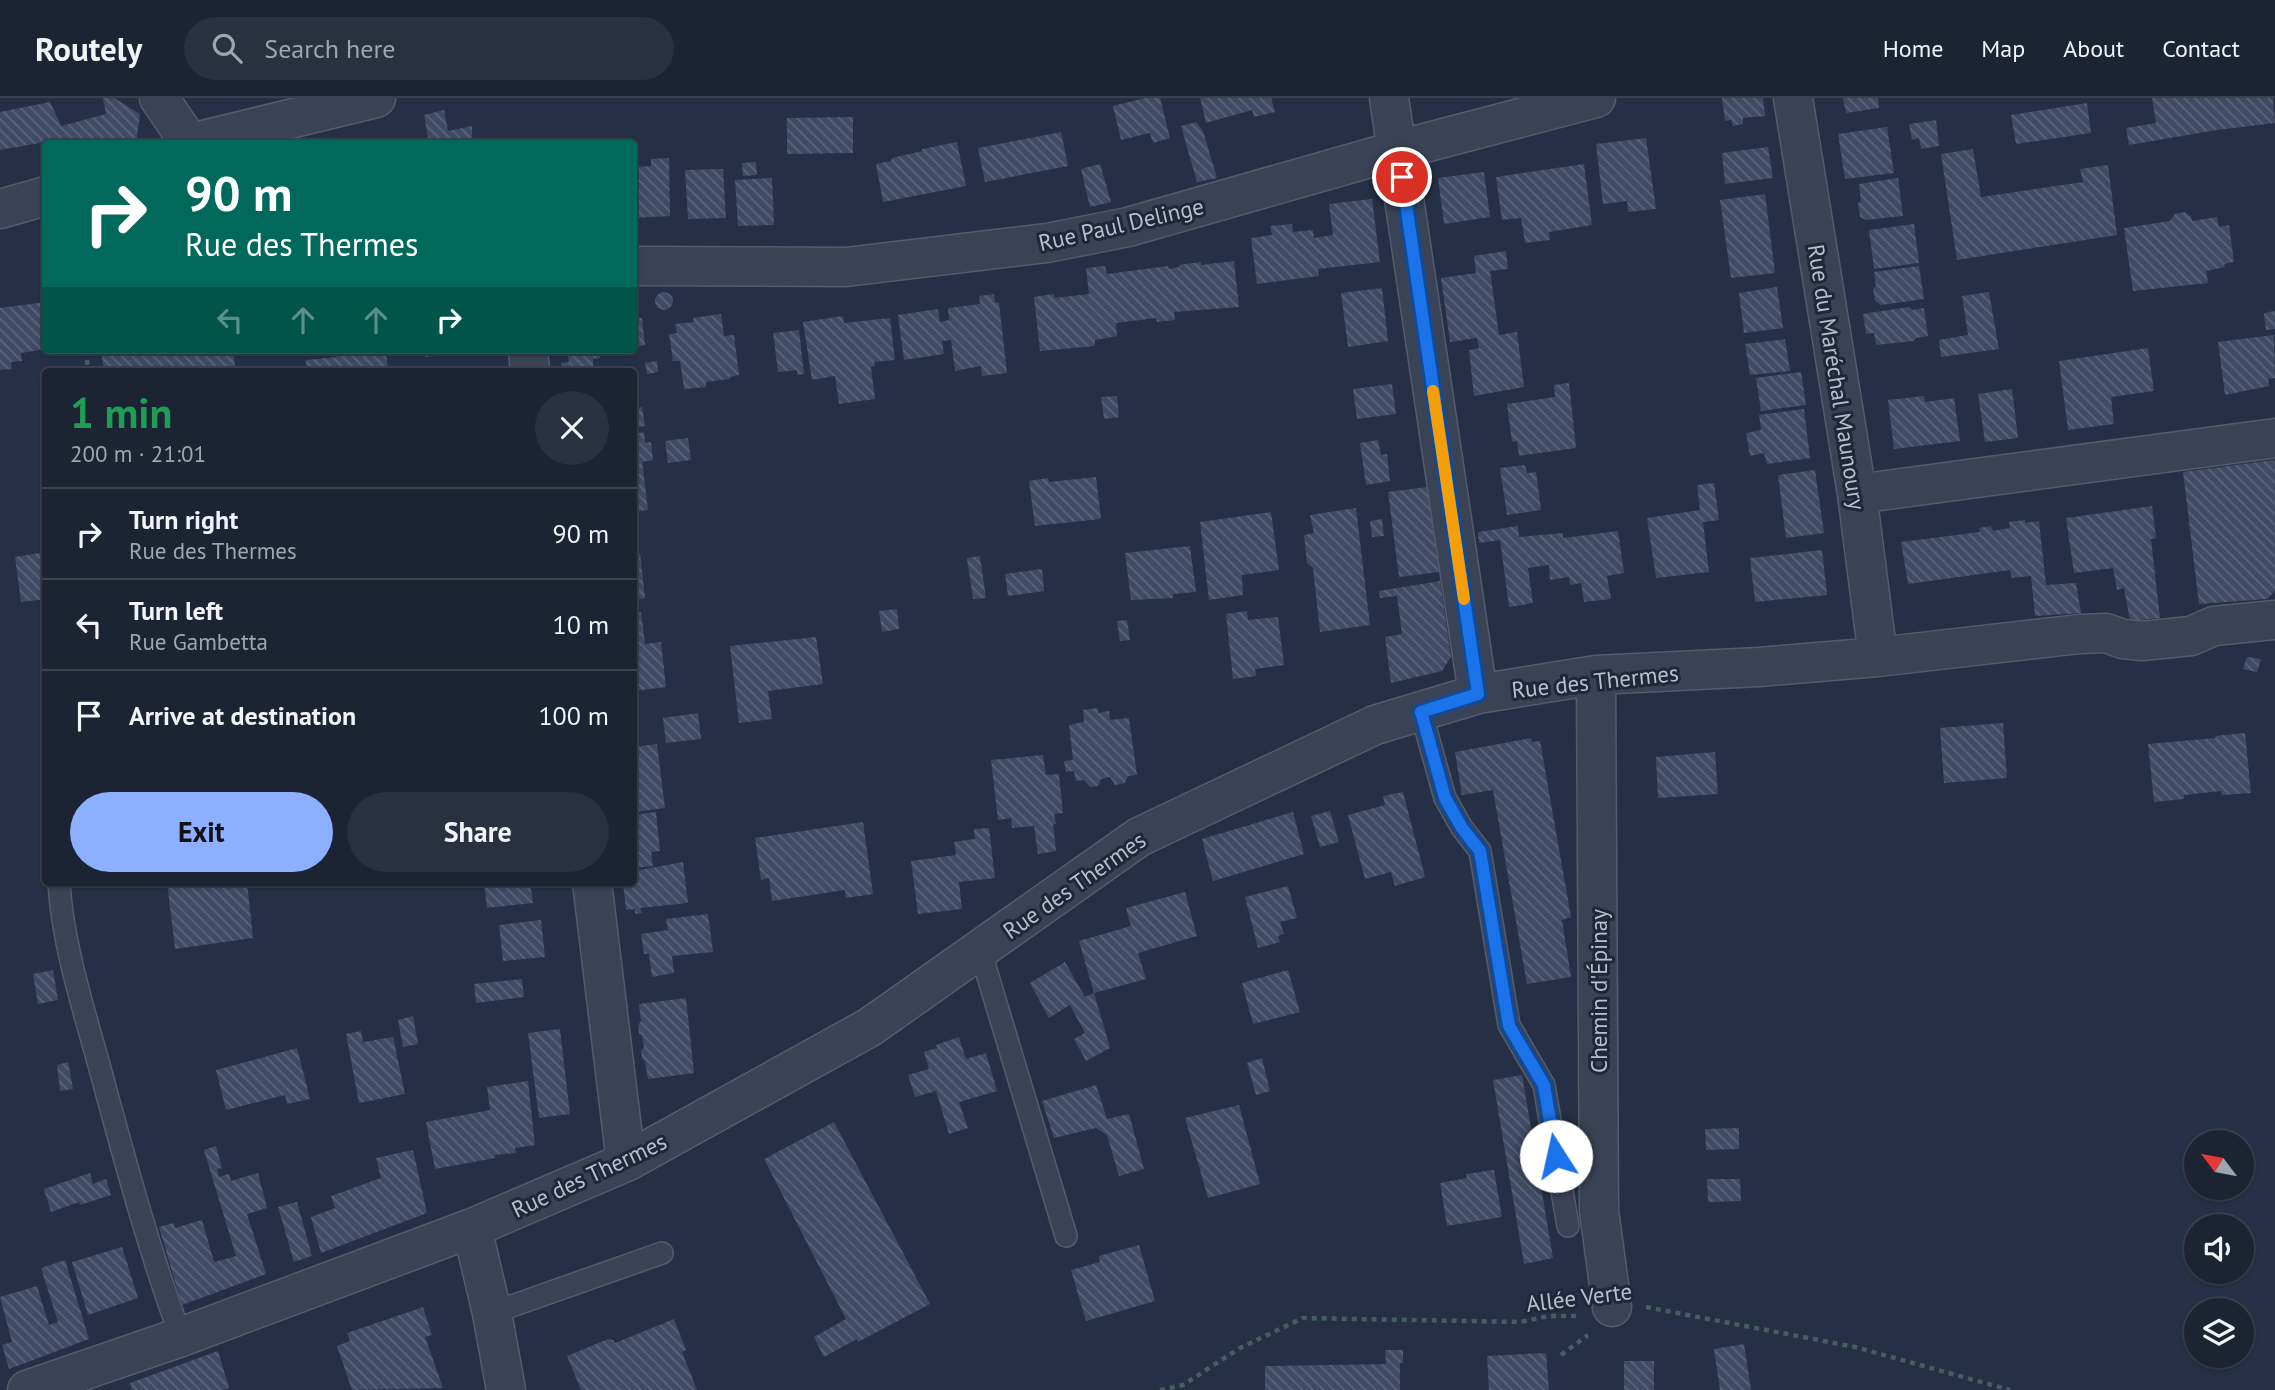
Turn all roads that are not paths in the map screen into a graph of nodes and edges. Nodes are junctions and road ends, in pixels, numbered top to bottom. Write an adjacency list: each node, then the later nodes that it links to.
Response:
1 (159, 98): 7 (street)
2 (179, 98): 8 (street)
3 (376, 98): 9 (street)
4 (1389, 98): 10 (street)
5 (1596, 98): 10 (street, Rue Paul Delinge)
6 (1793, 98): 15 (street, Rue du Maréchal Maunoury)
7 (186, 140)
8 (187, 140)
9 (201, 140)
10 (1398, 150): 13 (street, Rue Paul Delinge); 19 (street)
11 (42, 197): 12 (street)
12 (0, 209)
13 (637, 266)
14 (2275, 438): 15 (street)
15 (1857, 494): 17 (street, Rue du Maréchal Maunoury)
16 (2275, 620): 17 (street, Rue des Thermes)
17 (1878, 657): 18 (street, Rue des Thermes)
18 (1597, 676): 19 (street, Rue des Thermes); 29 (street, Chemin d'Épinay)
19 (1478, 694): 20 (street, Rue des Thermes)
20 (1421, 712): 23 (street, Rue des Thermes); 25 (lane)
21 (60, 886): 31 (lane)
22 (592, 886): 24 (street)
23 (981, 950): 24 (street, Rue des Thermes); 27 (lane)
24 (626, 1162): 26 (street, Rue des Thermes)
25 (1568, 1226)
26 (472, 1228): 30 (street); 31 (street, Rue des Thermes)
27 (1066, 1236)
28 (662, 1253): 30 (lane)
29 (1605, 1312)
30 (492, 1313): 33 (street)
31 (180, 1337): 32 (street, Rue des Thermes)
32 (27, 1390)
33 (506, 1390)

